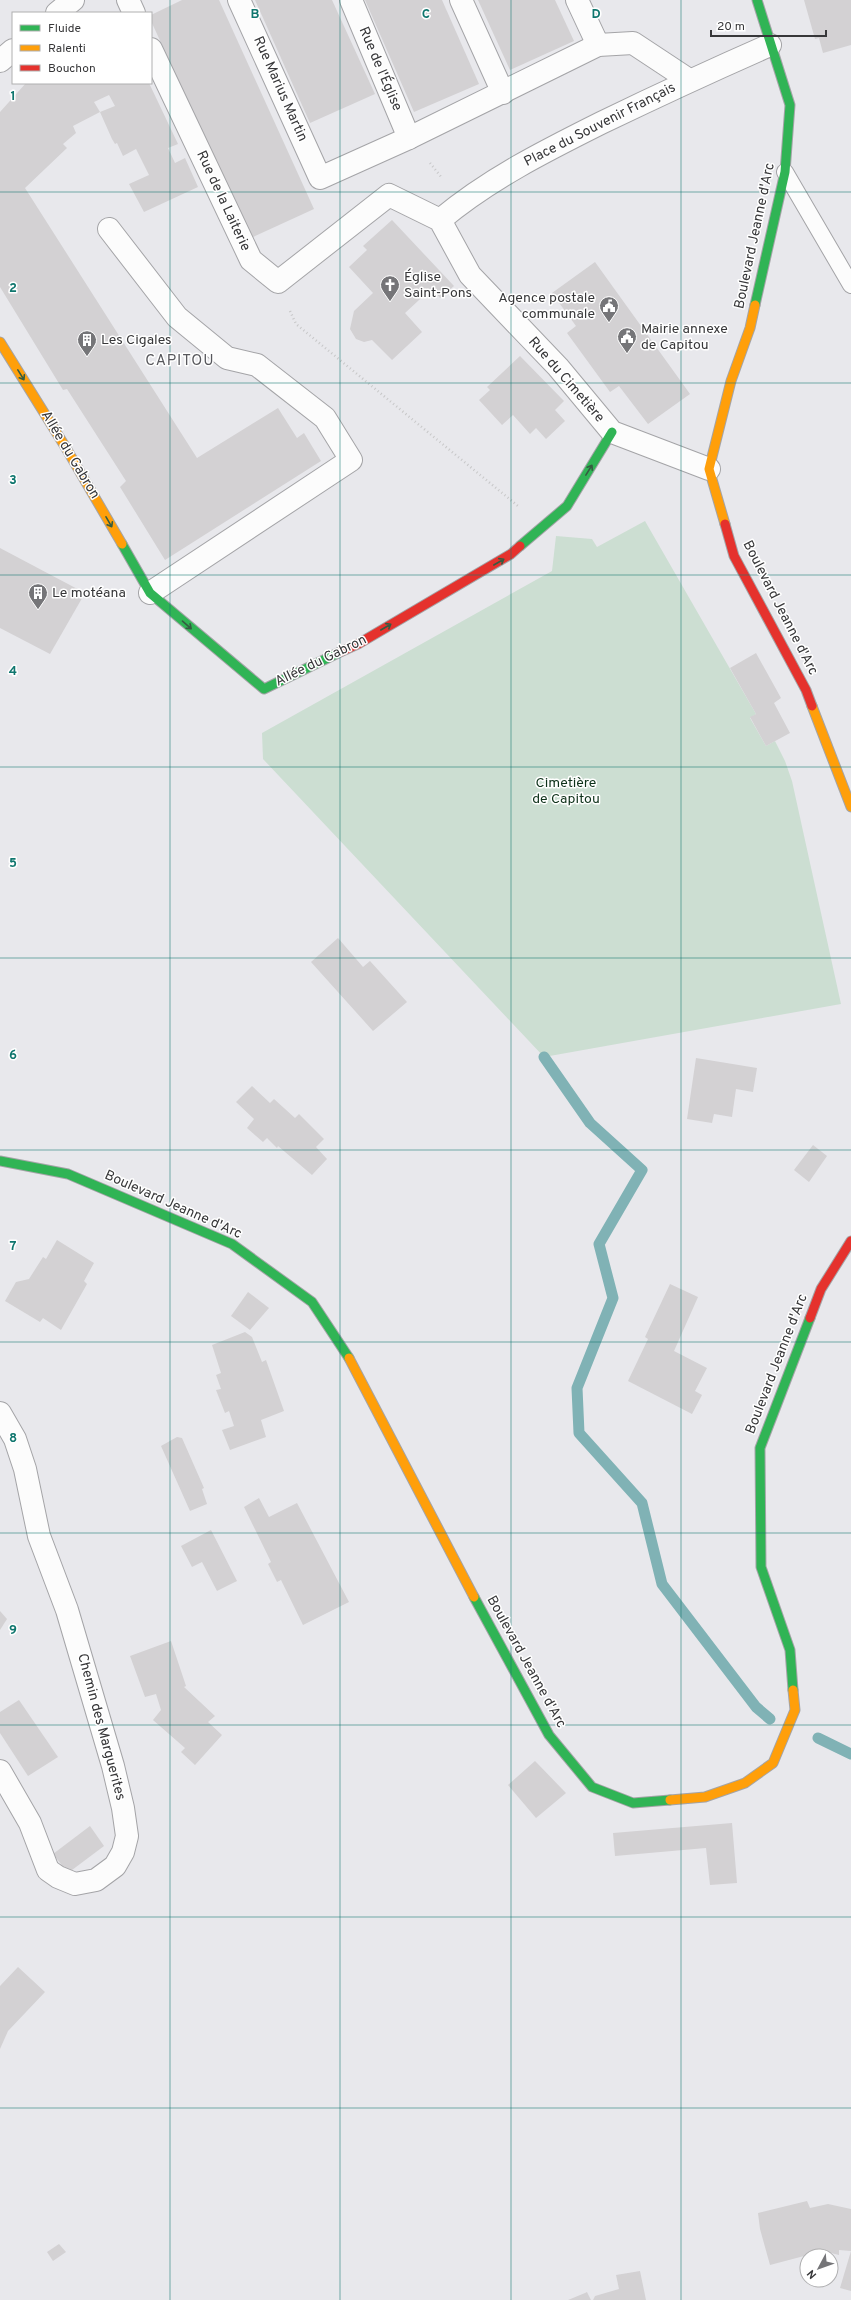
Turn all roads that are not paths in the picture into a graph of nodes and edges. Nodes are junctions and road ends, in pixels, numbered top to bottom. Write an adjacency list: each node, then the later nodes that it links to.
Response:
1 (73, 0): 8 (street)
2 (128, 0): 9 (street)
3 (240, 0): 17 (street, Rue Marius Martin)
4 (351, 0): 17 (street, Rue de l'Église)
5 (461, 0): 16 (street)
6 (577, 0): 10 (street)
7 (757, 0): 11 (street, Boulevard Jeanne d'Arc)
8 (58, 12)
9 (134, 12)
10 (598, 45): 15 (street); 16 (street)
11 (770, 46): 15 (street, Place du Souvenir Français); 18 (street, Boulevard Jeanne d'Arc)
12 (12, 51): 14 (street)
13 (152, 51): 19 (street, Rue de la Laiterie)
14 (0, 61)
15 (689, 80): 19 (street, Place du Souvenir Français)
16 (503, 93): 17 (street)
17 (409, 138)
18 (785, 172): 21 (lane); 24 (street, Boulevard Jeanne d'Arc)
19 (440, 220): 23 (street, Rue du Cimetière)
20 (109, 228): 25 (street)
21 (851, 285)
22 (0, 342): 25 (street, Allée du Gabron, one-way to 25)
23 (612, 432): 24 (street); 25 (street, Allée du Gabron, one-way to 23)
24 (709, 469): 26 (street, Boulevard Jeanne d'Arc)
25 (150, 593)
26 (851, 807)
27 (0, 1161): 28 (street, Boulevard Jeanne d'Arc)
28 (851, 1241)
29 (0, 1414): 30 (street, Chemin des Marguerites)
30 (0, 1771)

